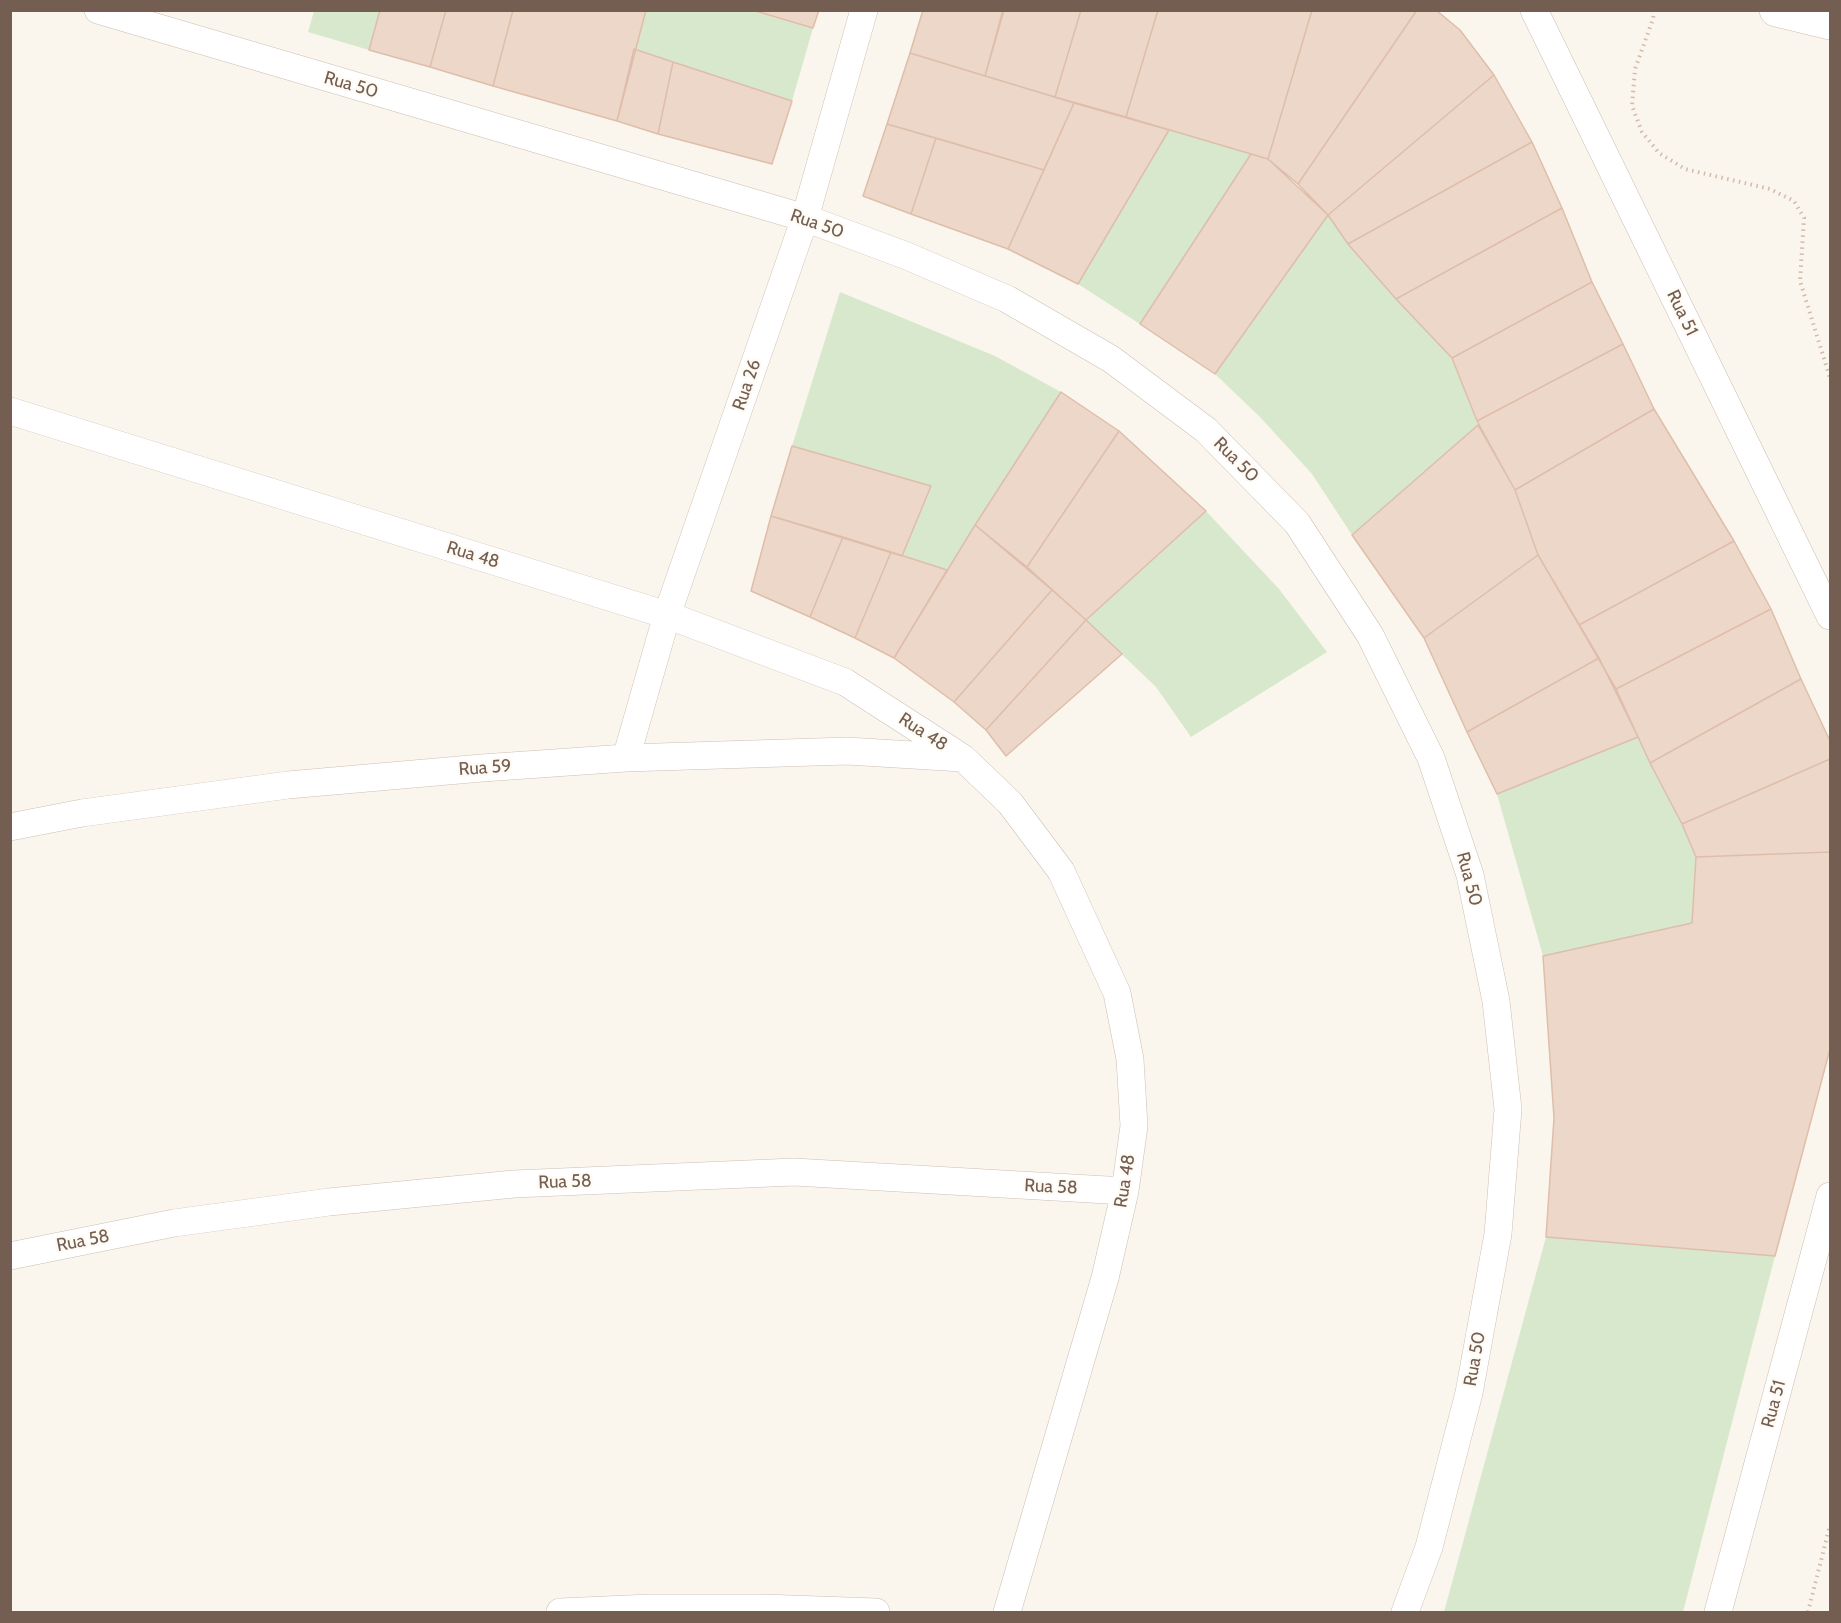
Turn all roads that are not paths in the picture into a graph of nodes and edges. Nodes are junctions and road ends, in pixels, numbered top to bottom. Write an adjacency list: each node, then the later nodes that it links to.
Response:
1 (98, 10): 6 (street, Rua 50)
2 (864, 10): 6 (street, Rua 26)
3 (1534, 10): 9 (street, Rua 51)
4 (1776, 10): 5 (street)
5 (1830, 23)
6 (805, 218): 8 (street, Rua 26); 19 (street, Rua 50)
7 (10, 411): 8 (street, Rua 48)
8 (667, 615): 10 (street, Rua 26); 11 (street, Rua 48)
9 (1830, 616)
10 (626, 758): 11 (street, Rua 59); 12 (street, Rua 59)
11 (963, 758): 13 (street, Rua 48)
12 (10, 827)
13 (1125, 1191): 15 (street, Rua 58); 18 (street, Rua 48)
14 (1830, 1196): 20 (street, Rua 51)
15 (10, 1256)
16 (560, 1612): 17 (street)
17 (876, 1612)
18 (1008, 1612)
19 (1405, 1612)
20 (1718, 1612)

